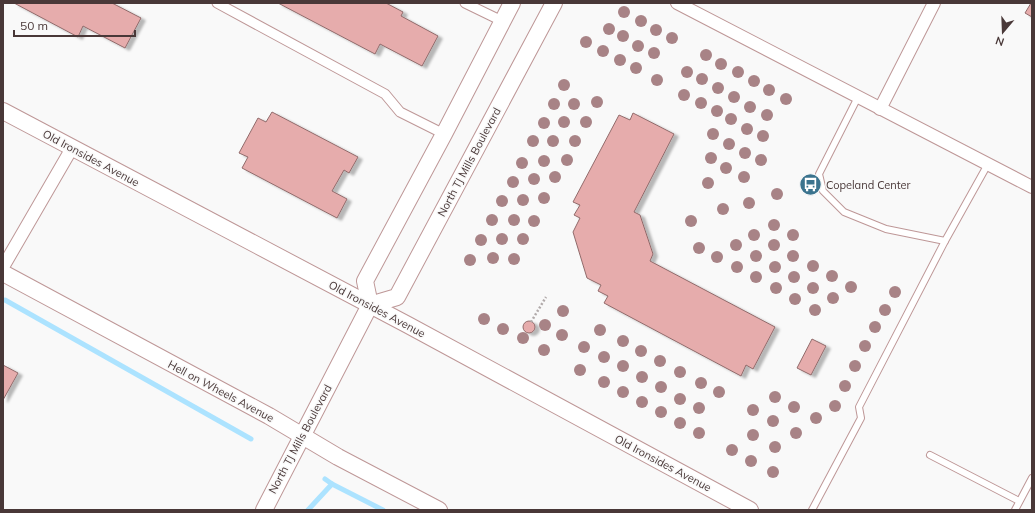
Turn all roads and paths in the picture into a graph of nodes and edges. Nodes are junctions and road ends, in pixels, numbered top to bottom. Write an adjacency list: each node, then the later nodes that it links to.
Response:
1 (217, 3): 11 (street)
2 (465, 3): 7 (street)
3 (512, 3): 7 (street)
4 (554, 3): 19 (street, North TJ Mills Boulevard)
5 (677, 3): 8 (street)
6 (934, 3): 9 (street)
7 (502, 21): 11 (street)
8 (858, 97): 9 (street); 15 (lane)
9 (880, 109): 13 (street)
10 (3, 111): 12 (street, Old Ironsides Avenue)
11 (444, 134): 19 (street)
12 (72, 148): 16 (street); 19 (street, Old Ironsides Avenue)
13 (988, 164): 14 (street); 15 (lane)
14 (1032, 187)
15 (945, 241): 28 (lane)
16 (3, 267)
17 (3, 273): 21 (street, Hell on Wheels Avenue)
18 (546, 297): 20 (path)
19 (370, 305): 21 (street, North TJ Mills Boulevard); 27 (street, Old Ironsides Avenue)
20 (532, 322)
21 (303, 436): 25 (street, North TJ Mills Boulevard); 26 (street, Hell on Wheels Avenue)
22 (930, 454): 24 (lane)
23 (1032, 478): 24 (lane)
24 (1019, 501): 29 (lane)
25 (264, 510)
26 (439, 510)
27 (750, 510)
28 (812, 510)
29 (1015, 510)

